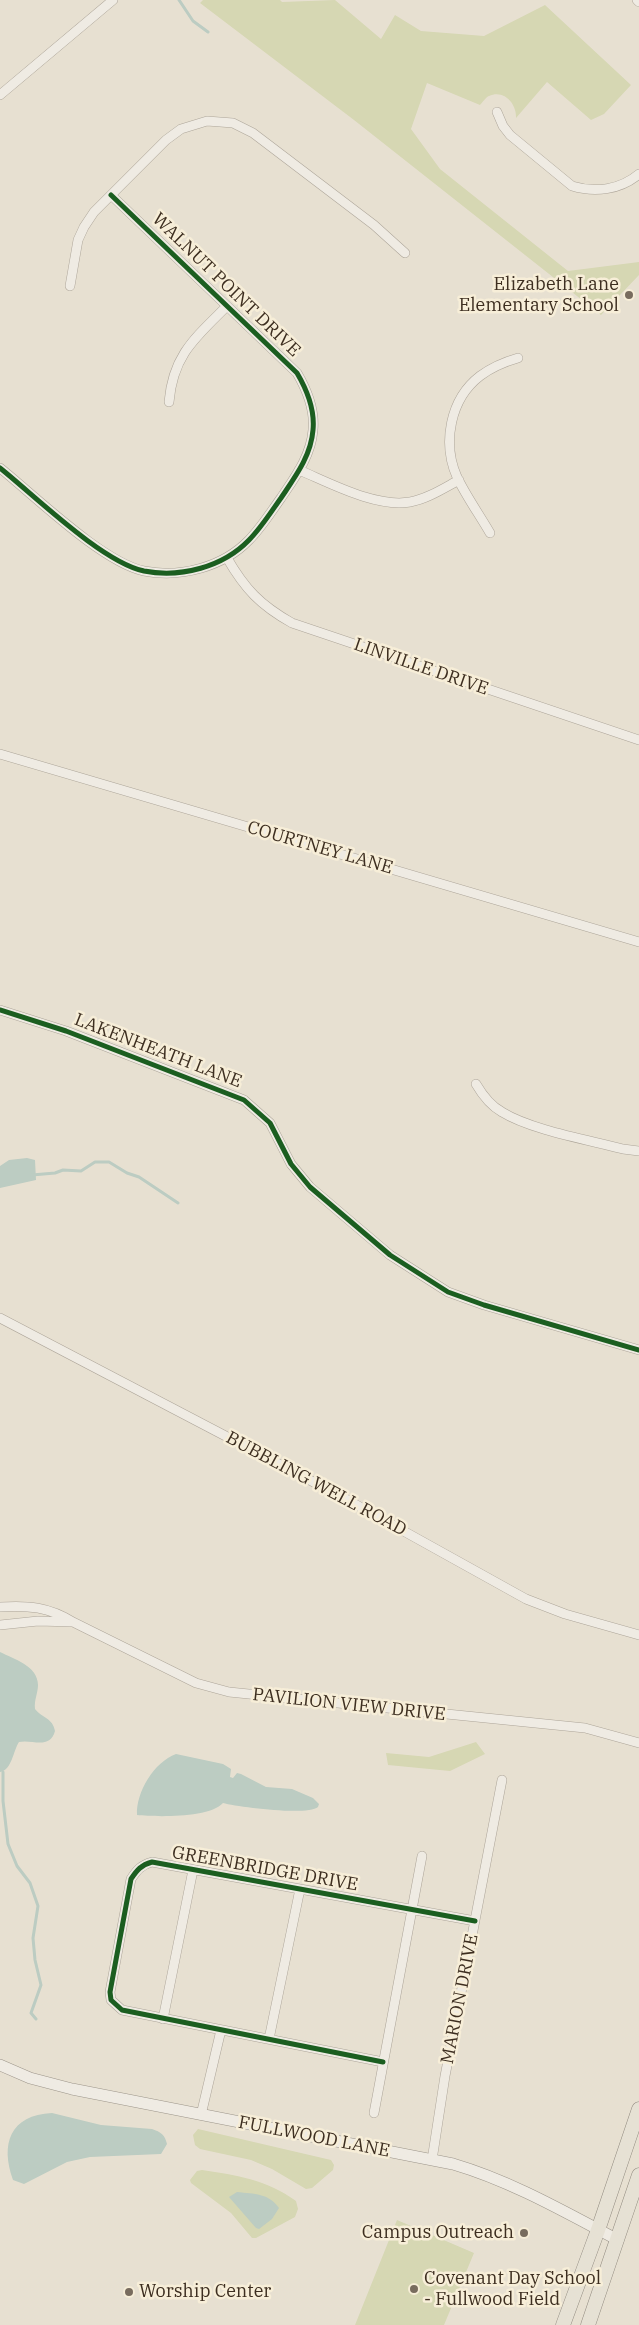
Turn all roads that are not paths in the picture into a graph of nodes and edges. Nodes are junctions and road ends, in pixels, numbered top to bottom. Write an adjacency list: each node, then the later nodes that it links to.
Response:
1 (113, 0): 2 (street)
2 (0, 95)
3 (498, 112): 4 (street)
4 (639, 174)
5 (112, 195): 6 (street); 7 (street); 8 (street, WALNUT POINT DRIVE)
6 (405, 252)
7 (70, 286)
8 (227, 306): 10 (street); 12 (street, WALNUT POINT DRIVE)
9 (518, 358): 13 (street)
10 (169, 402)
11 (0, 468): 15 (street, WALNUT POINT DRIVE)
12 (299, 470): 13 (street); 15 (street, WALNUT POINT DRIVE)
13 (459, 480): 14 (street)
14 (490, 533)
15 (227, 558): 16 (street, LINVILLE DRIVE)
16 (639, 740)
17 (0, 754): 18 (street, COURTNEY LANE)
18 (639, 942)
19 (0, 1010): 23 (street, LAKENHEATH LANE)
20 (476, 1084): 21 (street)
21 (639, 1151)
22 (0, 1318): 27 (street, BUBBLING WELL ROAD)
23 (639, 1350)
24 (0, 1607): 25 (street, PAVILION VIEW DRIVE)
25 (73, 1622): 26 (street, PAVILION VIEW DRIVE); 28 (street, PAVILION VIEW DRIVE)
26 (0, 1625)
27 (639, 1635)
28 (639, 1743)
29 (502, 1780): 34 (street, MARION DRIVE)
30 (422, 1856): 33 (street)
31 (193, 1870): 32 (street, GREENBRIDGE DRIVE); 35 (street); 35 (street, GREENBRIDGE DRIVE)
32 (300, 1889): 33 (street, GREENBRIDGE DRIVE); 37 (street)
33 (412, 1910): 34 (street, GREENBRIDGE DRIVE); 38 (street)
34 (475, 1920): 43 (street, MARION DRIVE)
35 (163, 2019): 36 (street, GREENBRIDGE DRIVE)
36 (221, 2030): 37 (street, GREENBRIDGE DRIVE); 42 (street)
37 (269, 2039): 38 (street, GREENBRIDGE DRIVE)
38 (383, 2062): 41 (street)
39 (0, 2065): 42 (street, FULLWOOD LANE)
40 (639, 2109): 45 (main road)
41 (374, 2113)
42 (201, 2115): 43 (street, FULLWOOD LANE)
43 (432, 2160): 45 (street, FULLWOOD LANE)
44 (639, 2175): 46 (main road)
45 (598, 2230): 46 (street, FULLWOOD LANE); 47 (main road)
46 (618, 2240): 48 (main road)
47 (563, 2325)
48 (588, 2325)

